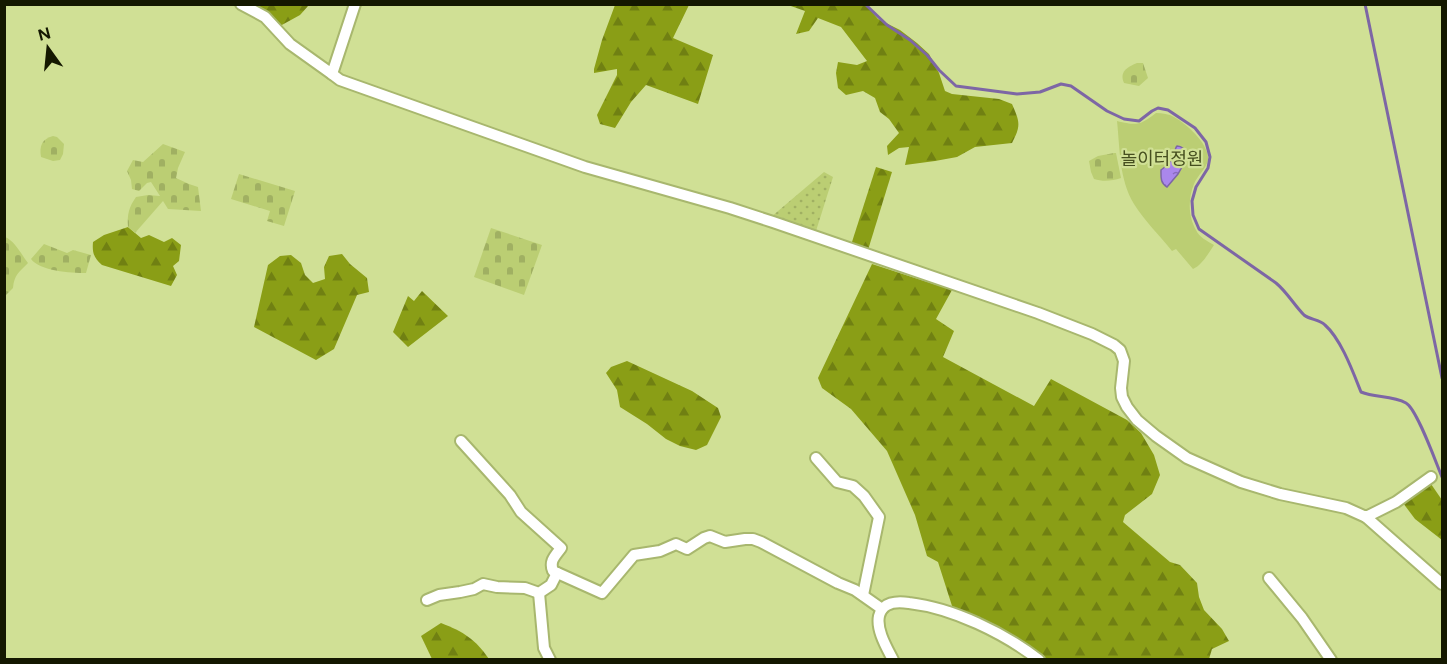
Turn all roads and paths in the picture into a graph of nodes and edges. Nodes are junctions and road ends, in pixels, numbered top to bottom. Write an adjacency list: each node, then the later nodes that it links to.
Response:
1 (241, 4): 3 (street)
2 (355, 4): 3 (street)
3 (332, 74): 7 (street)
4 (461, 441): 8 (street)
5 (816, 458): 12 (street)
6 (1431, 477): 7 (street)
7 (1366, 517): 10 (street)
8 (557, 573): 11 (street); 12 (street)
9 (1269, 578): 18 (street)
10 (1443, 584)
11 (539, 593): 13 (street); 15 (street)
12 (863, 595): 14 (street)
13 (427, 600)
14 (882, 609): 16 (street); 17 (street)
15 (550, 660)
16 (893, 660)
17 (1039, 660)
18 (1330, 660)

